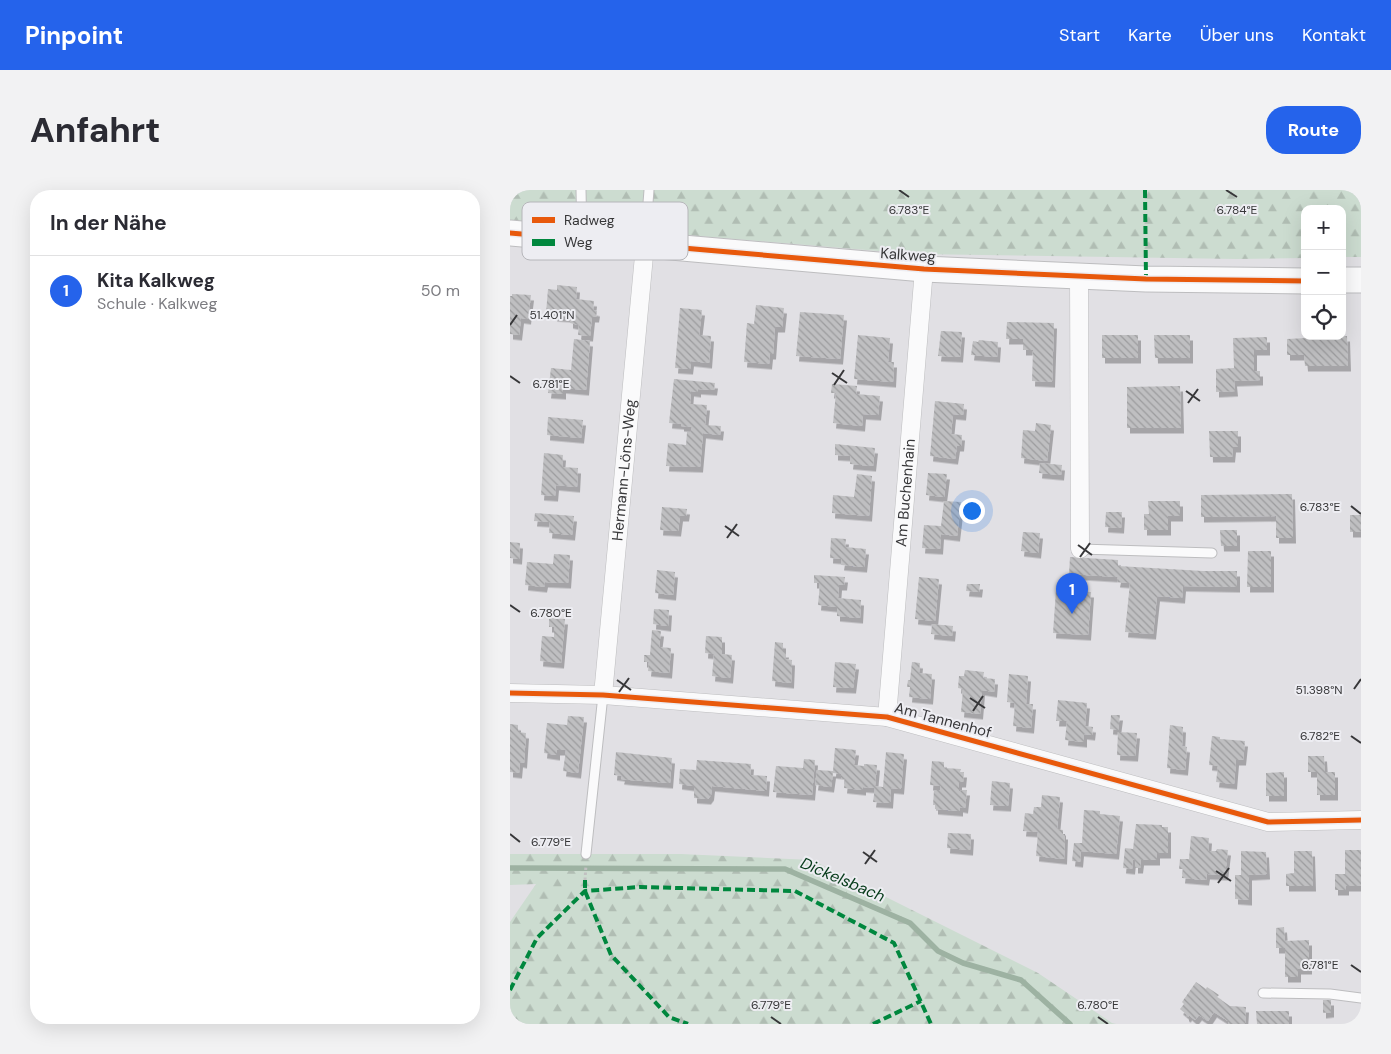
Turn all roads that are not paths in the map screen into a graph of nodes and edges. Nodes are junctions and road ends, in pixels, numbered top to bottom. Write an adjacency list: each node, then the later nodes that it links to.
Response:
1 (688, 249): 3 (street, Kalkweg)
2 (643, 260): 11 (street, Hermann-Löns-Weg)
3 (924, 269): 4 (street, Kalkweg); 12 (street, Am Buchenhain)
4 (1079, 276): 7 (street, Kalkweg); 8 (street)
5 (1346, 280): 6 (street)
6 (1361, 280)
7 (1301, 281)
8 (1080, 549): 9 (lane)
9 (1212, 553)
10 (510, 693): 11 (street, Am Tannenhof)
11 (602, 694): 12 (street, Am Tannenhof); 14 (lane)
12 (887, 717): 13 (street, Am Tannenhof)
13 (1361, 820)
14 (586, 854)
15 (1263, 993): 16 (lane)
16 (1361, 998)

